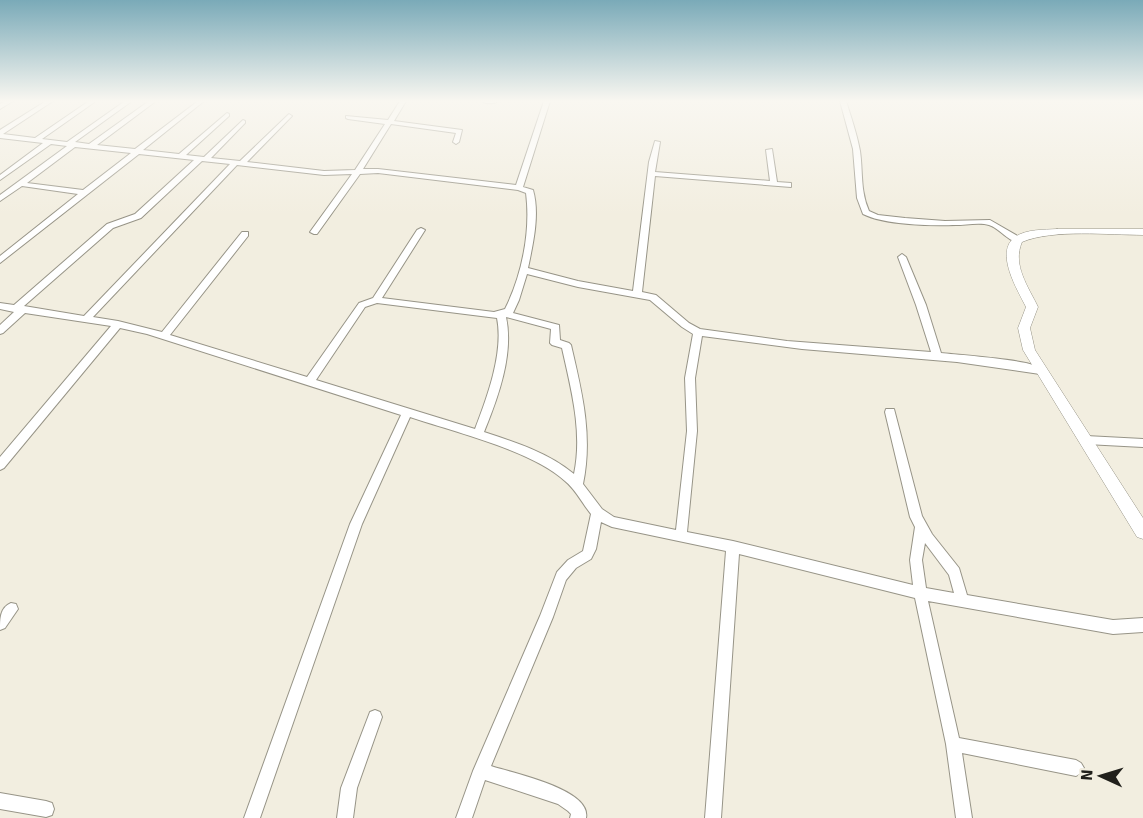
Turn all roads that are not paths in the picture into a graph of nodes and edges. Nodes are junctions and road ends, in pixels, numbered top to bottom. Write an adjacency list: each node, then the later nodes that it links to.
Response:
1 (29, 139): 12 (street)
2 (79, 139): 16 (street)
3 (101, 139): 17 (street)
4 (152, 139): 19 (street)
5 (200, 139): 20 (street)
6 (224, 139): 21 (street)
7 (264, 139): 22 (street)
8 (378, 139): 23 (street)
9 (457, 139): 14 (street)
10 (535, 139): 29 (street)
11 (853, 139): 36 (street)
12 (36, 140): 13 (street)
13 (49, 142): 16 (street); 25 (street)
14 (456, 142)
15 (657, 142): 24 (street)
16 (71, 145): 17 (street); 26 (street)
17 (90, 147): 19 (street)
18 (770, 150): 27 (street)
19 (136, 152): 20 (street); 30 (street)
20 (180, 157): 21 (street)
21 (203, 159): 22 (street); 43 (street)
22 (238, 163): 23 (street); 45 (street)
23 (358, 171): 29 (street); 33 (street)
24 (652, 174): 27 (street); 40 (street)
25 (0, 178)
26 (21, 183): 30 (street); 31 (street)
27 (774, 184): 28 (street)
28 (788, 185)
29 (519, 188): 39 (street)
30 (85, 193): 38 (street)
31 (0, 199)
32 (421, 230): 41 (street)
33 (314, 232)
34 (1143, 232): 36 (street)
35 (245, 234): 49 (street)
36 (1015, 238): 51 (street)
37 (902, 257): 50 (street)
38 (0, 260)
39 (522, 270): 40 (street); 44 (street)
40 (638, 294): 48 (street)
41 (376, 300): 44 (street); 52 (street)
42 (0, 306): 43 (street)
43 (19, 309): 45 (street); 47 (street)
44 (503, 314): 55 (street); 59 (street)
45 (86, 319): 46 (street)
46 (118, 324): 49 (street); 58 (street)
47 (0, 331)
48 (698, 332): 50 (street); 63 (street)
49 (164, 336): 52 (street)
50 (937, 355): 51 (street)
51 (1040, 370): 56 (street)
52 (310, 381): 53 (street)
53 (407, 412): 55 (street); 76 (street)
54 (890, 412): 61 (street)
55 (478, 435): 59 (street)
56 (1086, 440): 57 (street); 62 (street)
57 (1143, 443)
58 (0, 465)
59 (577, 485): 60 (street)
60 (597, 513): 63 (street); 73 (street)
61 (921, 528): 65 (street); 66 (street)
62 (1143, 532)
63 (681, 536): 64 (street)
64 (733, 547): 65 (street); 80 (street)
65 (920, 593): 66 (street); 71 (street)
66 (962, 600): 69 (street)
67 (11, 609): 68 (street)
68 (0, 623)
69 (1143, 625)
70 (375, 717): 77 (street)
71 (953, 744): 72 (street); 81 (street)
72 (1076, 768)
73 (481, 771): 78 (street); 79 (street)
74 (0, 801): 75 (street)
75 (46, 809)
76 (252, 818)
77 (345, 818)
78 (464, 818)
79 (578, 818)
80 (713, 818)
81 (964, 818)

